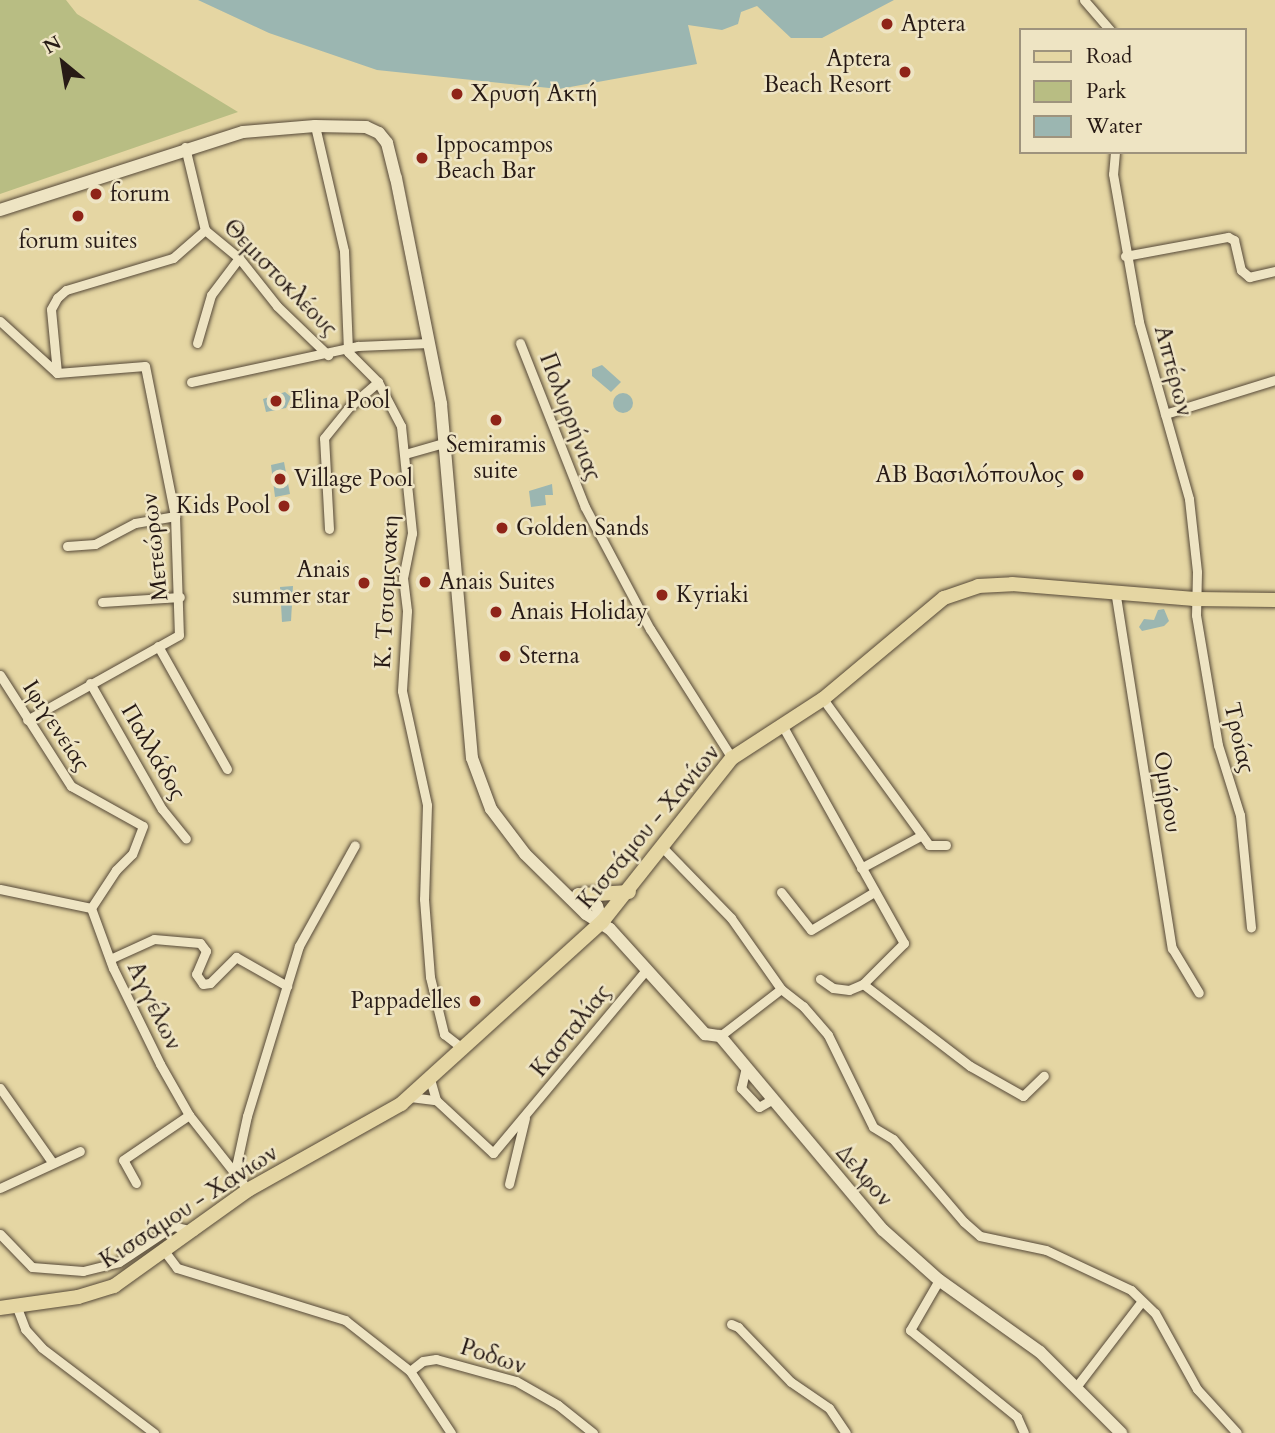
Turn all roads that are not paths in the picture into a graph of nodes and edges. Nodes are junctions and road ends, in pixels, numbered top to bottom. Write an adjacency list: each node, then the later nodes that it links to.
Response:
1 (1084, 0): 2 (street)
2 (1108, 28)
3 (316, 126): 4 (street); 13 (street); 15 (street)
4 (185, 148): 6 (street); 7 (street, Θεμιστοκλέους)
5 (1115, 154): 8 (street, Απτέρων)
6 (0, 210)
7 (205, 230): 9 (street, Θεμιστοκλέους); 17 (street)
8 (1125, 256): 10 (street); 21 (street, Απτέρων)
9 (239, 258): 12 (street); 16 (street, Θεμιστοκλέους)
10 (1275, 271)
11 (0, 321): 17 (street)
12 (197, 343)
13 (429, 343): 15 (street); 22 (street)
14 (520, 343): 38 (street, Πολυρρήνιας)
15 (348, 352): 16 (street); 20 (street, Κ. Τσισμςνακη)
16 (328, 355): 19 (street)
17 (57, 373): 24 (street, Μετεώρων)
18 (1275, 380): 21 (street)
19 (191, 382)
20 (377, 382): 23 (street, Κ. Τσισμςνακη); 25 (street)
21 (1165, 414): 29 (street, Απτέρων)
22 (447, 442): 23 (street); 46 (street)
23 (405, 454): 63 (street, Κ. Τσισμςνακη)
24 (176, 516): 26 (street); 28 (street, Μετεώρων)
25 (329, 529)
26 (67, 546)
27 (1115, 590): 29 (main road, Κισσάμου - Χανίων); 35 (main road, Κισσάμου - Χανίων); 61 (street, Ομήρου)
28 (180, 597): 31 (street); 32 (street, Μετεώρων)
29 (1194, 599): 30 (main road, Κισσάμου - Χανίων); 54 (street, Τροίας)
30 (1275, 600)
31 (102, 602)
32 (158, 646): 34 (street, Μετεώρων); 39 (street)
33 (0, 675): 36 (street, Ιφιγενείας)
34 (90, 683): 36 (street, Μετεώρων); 41 (street, Παλλάδος)
35 (823, 699): 37 (main road, Κισσάμου - Χανίων); 40 (street)
36 (27, 720): 52 (street, Ιφιγενείας)
37 (782, 725): 38 (main road, Κισσάμου - Χανίων); 45 (street)
38 (732, 758): 44 (main road, Κισσάμου - Χανίων)
39 (227, 769)
40 (922, 835): 43 (street); 45 (street)
41 (186, 839)
42 (355, 845): 59 (street)
43 (946, 845)
44 (663, 848): 48 (main road, Κισσάμου - Χανίων); 60 (street)
45 (861, 869): 50 (street)
46 (554, 880): 51 (street); 53 (street)
47 (0, 889): 52 (street)
48 (629, 892): 51 (main road); 53 (main road, Κισσάμου - Χανίων)
49 (781, 892): 50 (street)
50 (874, 892): 58 (street)
51 (581, 895): 53 (street)
52 (91, 908): 55 (street, Αγγέλων)
53 (603, 922): 56 (street, Δελφον); 63 (main road, Κισσάμου - Χανίων)
54 (1251, 927)
55 (110, 959): 59 (street); 69 (street, Αγγέλων)
56 (646, 971): 62 (street, Δελφον); 70 (street, Κασταλίας)
57 (820, 979): 58 (street)
58 (863, 984): 64 (street)
59 (287, 986): 73 (street)
60 (781, 989): 62 (street); 82 (street)
61 (1199, 993)
62 (725, 1032): 81 (street, Δελφον)
63 (463, 1049): 65 (main road, Κισσάμου - Χανίων)
64 (1044, 1076)
65 (430, 1079): 67 (main road, Κισσάμου - Χανίων); 68 (street)
66 (0, 1088): 72 (street)
67 (410, 1097): 68 (street); 77 (main road, Κισσάμου - Χανίων)
68 (436, 1100): 70 (street, Κασταλίας)
69 (189, 1115): 73 (street, Αγγέλων); 74 (street)
70 (526, 1116): 75 (street, Κασταλίας)
71 (80, 1151): 72 (street)
72 (52, 1162): 76 (street)
73 (234, 1176): 77 (street, Αγγέλων)
74 (136, 1183)
75 (509, 1184)
76 (0, 1188)
77 (248, 1189): 78 (main road, Κισσάμου - Χανίων)
78 (193, 1231): 79 (street); 80 (main road, Κισσάμου - Χανίων)
79 (0, 1234)
80 (164, 1252): 83 (main road, Κισσάμου - Χανίων); 86 (street)
81 (939, 1280): 87 (street, Δελφον); 92 (street)
82 (1142, 1301): 87 (street); 94 (street)
83 (16, 1305): 84 (main road, Κισσάμου - Χανίων); 88 (street)
84 (0, 1308)
85 (730, 1324): 91 (street)
86 (412, 1370): 89 (street); 90 (street, Ροδων)
87 (1076, 1387): 93 (street, Δελφον)
88 (154, 1433)
89 (451, 1433)
90 (593, 1433)
91 (846, 1433)
92 (1024, 1433)
93 (1121, 1433)
94 (1237, 1433)

